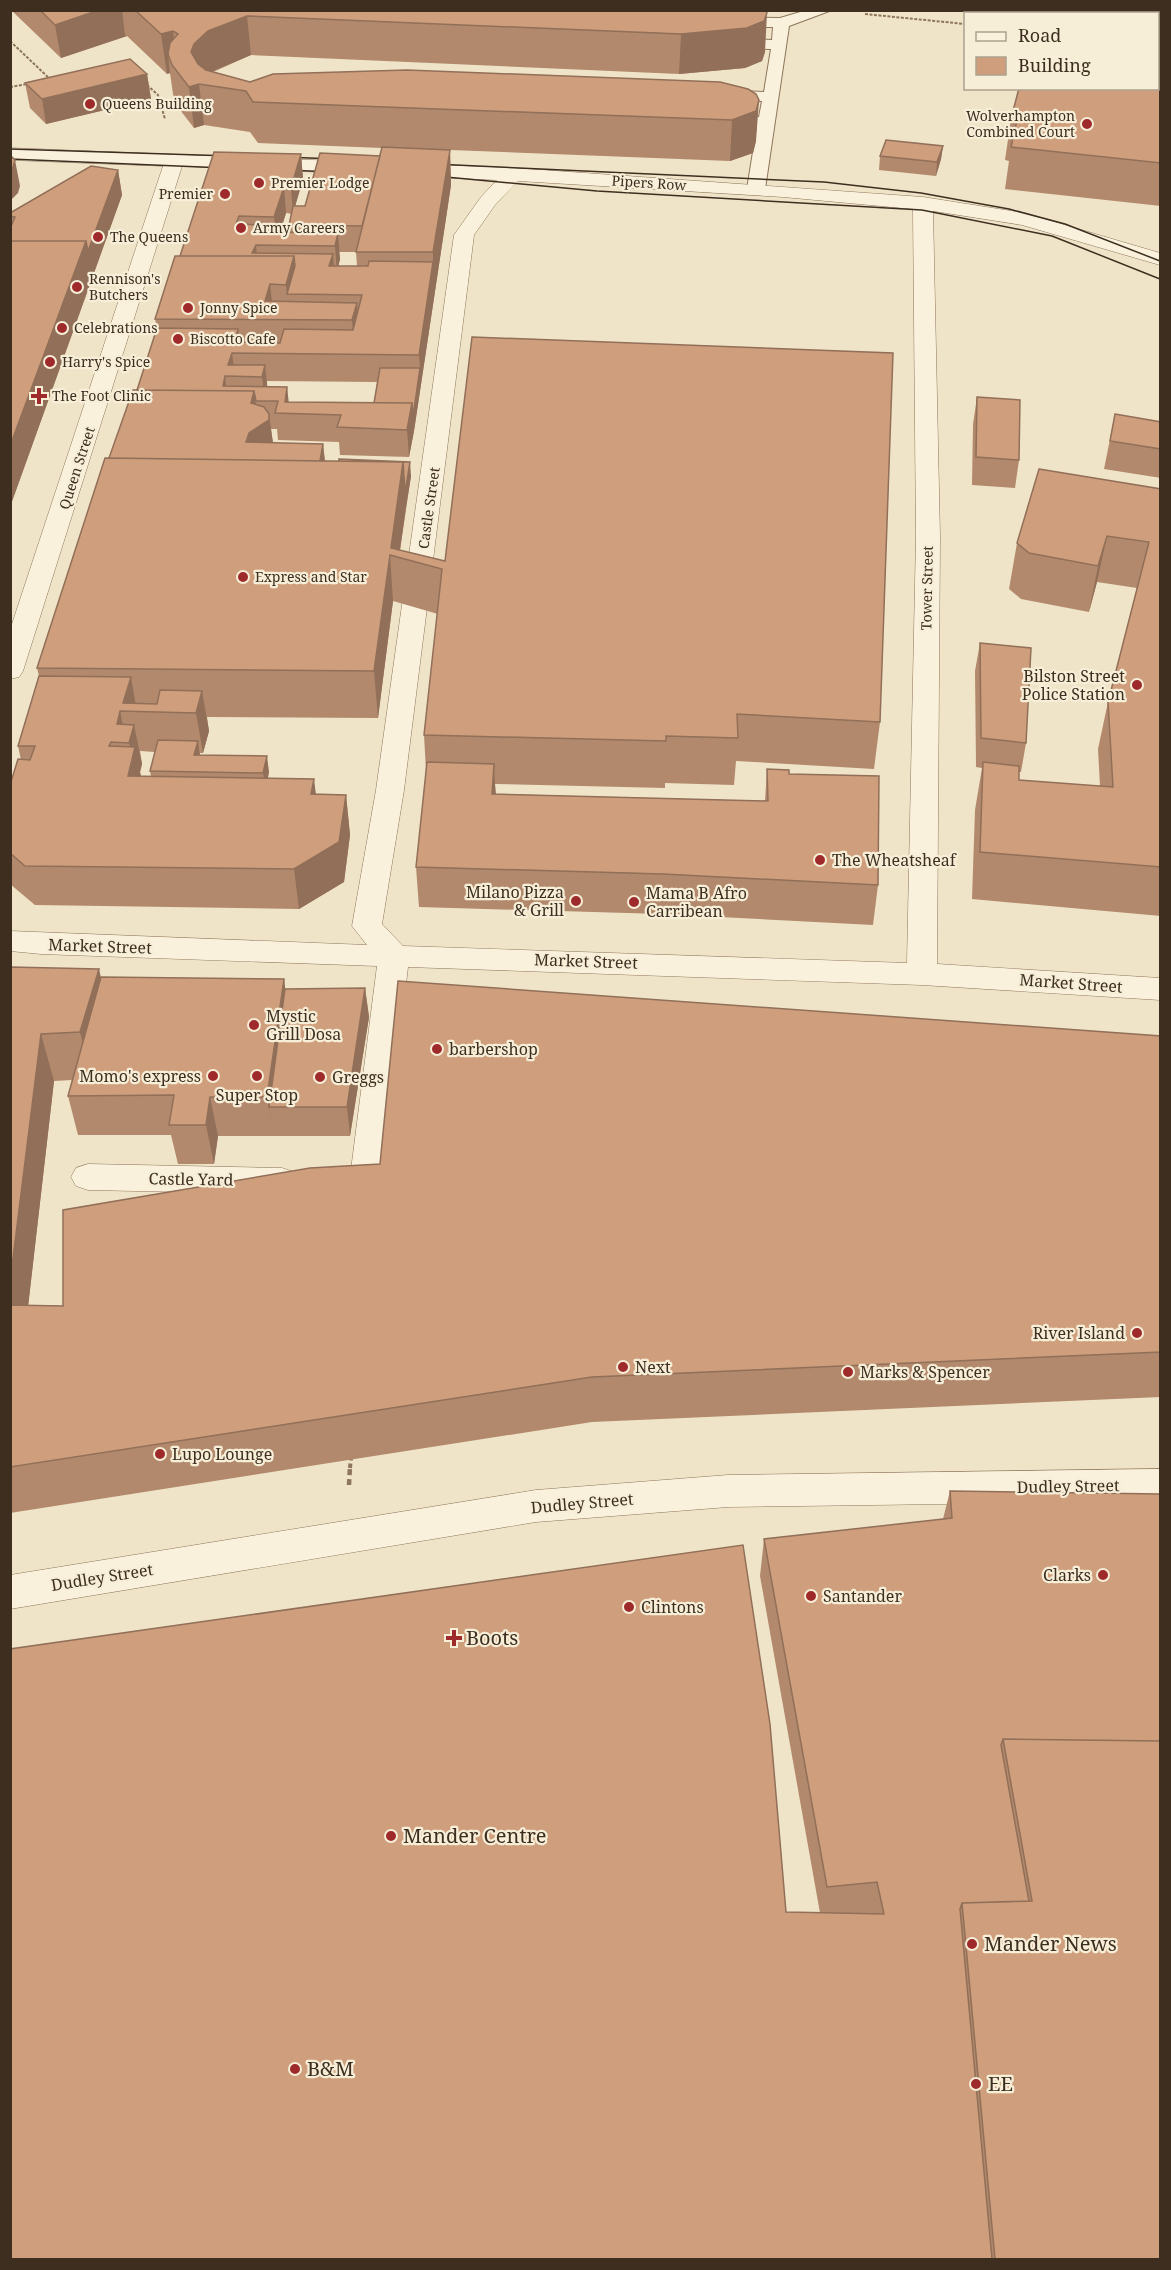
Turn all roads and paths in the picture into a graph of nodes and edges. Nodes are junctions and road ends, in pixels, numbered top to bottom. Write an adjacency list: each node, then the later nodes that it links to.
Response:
1 (762, 10): 4 (lane)
2 (825, 10): 4 (lane)
3 (861, 14): 6 (path)
4 (777, 16): 5 (lane); 9 (lane)
5 (715, 22)
6 (964, 24)
7 (10, 41): 11 (path)
8 (713, 42): 9 (lane)
9 (779, 45): 16 (lane)
10 (61, 77): 11 (path)
11 (51, 80): 12 (path)
12 (41, 82)
13 (31, 83): 14 (path)
14 (10, 87)
15 (704, 94): 16 (lane)
16 (771, 97): 18 (lane)
17 (697, 119): 18 (lane)
18 (765, 122): 24 (lane)
19 (10, 154): 20 (street, Pipers Row)
20 (109, 159): 21 (street, Pipers Row); 23 (street)
21 (174, 161): 22 (street, Pipers Row); 29 (street, Queen Street)
22 (514, 174): 24 (street, Pipers Row); 31 (street, Castle Street)
23 (77, 175)
24 (756, 189): 25 (street, Pipers Row)
25 (922, 203): 26 (street, Pipers Row); 32 (street, Tower Street)
26 (1119, 249): 27 (street, Pipers Row); 28 (street, Pipers Row)
27 (1161, 259)
28 (1161, 271)
29 (10, 671)
30 (10, 941): 31 (street, Market Street)
31 (394, 955): 32 (street, Market Street); 34 (street, Castle Yard)
32 (922, 974): 33 (street, Market Street)
33 (1161, 989)
34 (88, 1177)
35 (351, 1454): 37 (path)
36 (1161, 1485): 37 (street, Dudley Street)
37 (346, 1537): 38 (street, Dudley Street)
38 (10, 1592)

